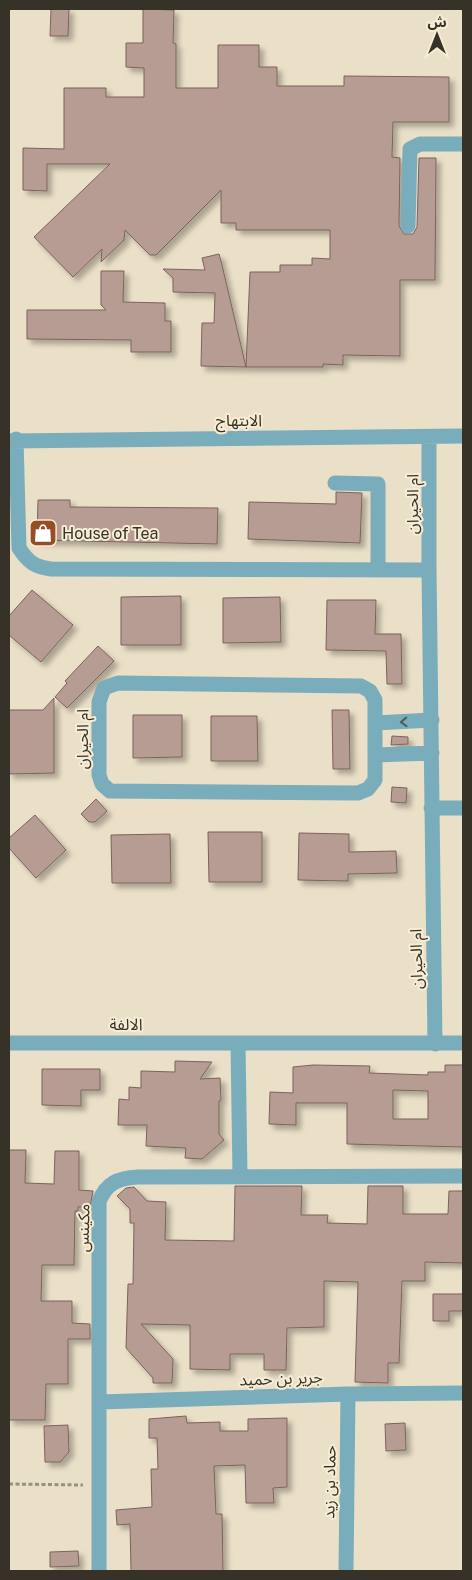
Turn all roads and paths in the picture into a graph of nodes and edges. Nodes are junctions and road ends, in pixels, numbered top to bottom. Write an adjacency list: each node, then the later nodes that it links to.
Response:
1 (463, 144): 2 (street)
2 (408, 226)
3 (463, 436): 4 (street, الابتهاج)
4 (429, 437): 5 (street, الابتهاج); 8 (street, ام الحيران)
5 (11, 438): 7 (street)
6 (335, 483): 7 (street)
7 (378, 570): 8 (street)
8 (429, 570): 9 (street, ام الحيران)
9 (432, 720): 10 (street, one-way to 10); 11 (street, ام الحيران)
10 (375, 723): 12 (street, ام الحيران); 12 (street, ام الحيران)
11 (432, 753): 12 (street); 13 (street, ام الحيران)
12 (375, 754)
13 (431, 808): 14 (street); 18 (street, ام الحيران)
14 (463, 808)
15 (10, 1041): 16 (street, الالفة)
16 (238, 1043): 18 (street, الالفة); 20 (street)
17 (463, 1043): 18 (street, الالفة)
18 (435, 1044)
19 (463, 1176): 20 (street, مكينس)
20 (240, 1177): 23 (street, مكينس)
21 (463, 1393): 22 (street, جرير بن حميد)
22 (348, 1394): 23 (street, جرير بن حميد); 27 (street, حماد بن زيد)
23 (100, 1402): 25 (street, مكينس)
24 (9, 1484): 25 (path)
25 (98, 1486): 26 (street, مكينس)
26 (99, 1571)
27 (346, 1571)

